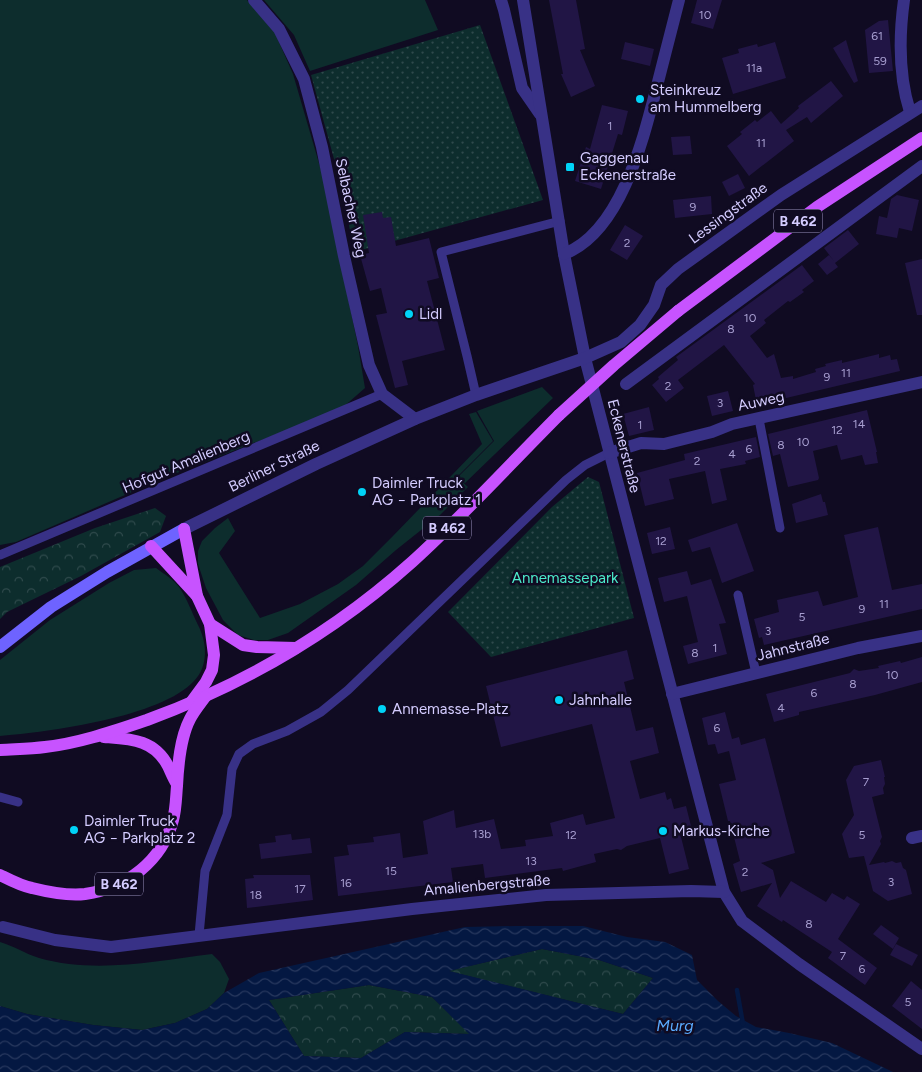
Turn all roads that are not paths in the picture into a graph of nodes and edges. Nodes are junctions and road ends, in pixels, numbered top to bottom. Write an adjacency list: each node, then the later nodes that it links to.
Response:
1 (254, 0): 15 (street, Selbacher Weg)
2 (500, 0): 7 (street)
3 (523, 0): 7 (street, Eckenerstraße)
4 (679, 0): 11 (street)
5 (904, 0): 6 (street)
6 (916, 109): 12 (street, Lessingstraße)
7 (542, 118): 10 (street, Eckenerstraße)
8 (922, 138): 29 (main road, B 462, bridge)
9 (922, 166): 14 (street)
10 (560, 221): 11 (street, Eckenerstraße); 16 (lane)
11 (564, 254): 12 (street, Eckenerstraße)
12 (585, 358): 16 (street, Berliner Straße); 19 (street, Eckenerstraße)
13 (922, 382): 18 (street, Auweg)
14 (626, 384)
15 (382, 394): 17 (street); 23 (lane, Hofgut Amalienberg)
16 (476, 395): 17 (street, Berliner Straße)
17 (415, 419): 21 (street, Berliner Straße)
18 (759, 419): 19 (street, Auweg); 20 (lane)
19 (609, 453): 31 (street, Eckenerstraße); 42 (lane)
20 (780, 528)
21 (184, 529): 22 (main road, Berliner Straße); 25 (main road)
22 (151, 546): 25 (main road); 28 (main road, Berliner Straße)
23 (0, 555)
24 (738, 594): 30 (lane)
25 (197, 596): 26 (main road)
26 (210, 624): 29 (main road); 33 (main road)
27 (922, 636): 30 (street, Jahnstraße)
28 (0, 647)
29 (296, 648): 32 (main road, B 462)
30 (756, 673): 31 (street, Jahnstraße)
31 (672, 694): 40 (street, Eckenerstraße)
32 (206, 696): 33 (main road, B 462); 36 (main road, B 462)
33 (191, 702): 34 (main road, B 462)
34 (96, 736): 35 (main road, B 462); 36 (main road, B 462)
35 (0, 750)
36 (177, 784): 39 (main road, B 462)
37 (0, 798): 38 (lane)
38 (18, 802)
39 (0, 875)
40 (724, 892): 42 (street, Amalienbergstraße); 43 (street)
41 (2, 927): 42 (street, Amalienbergstraße)
42 (199, 935)
43 (922, 1048)

